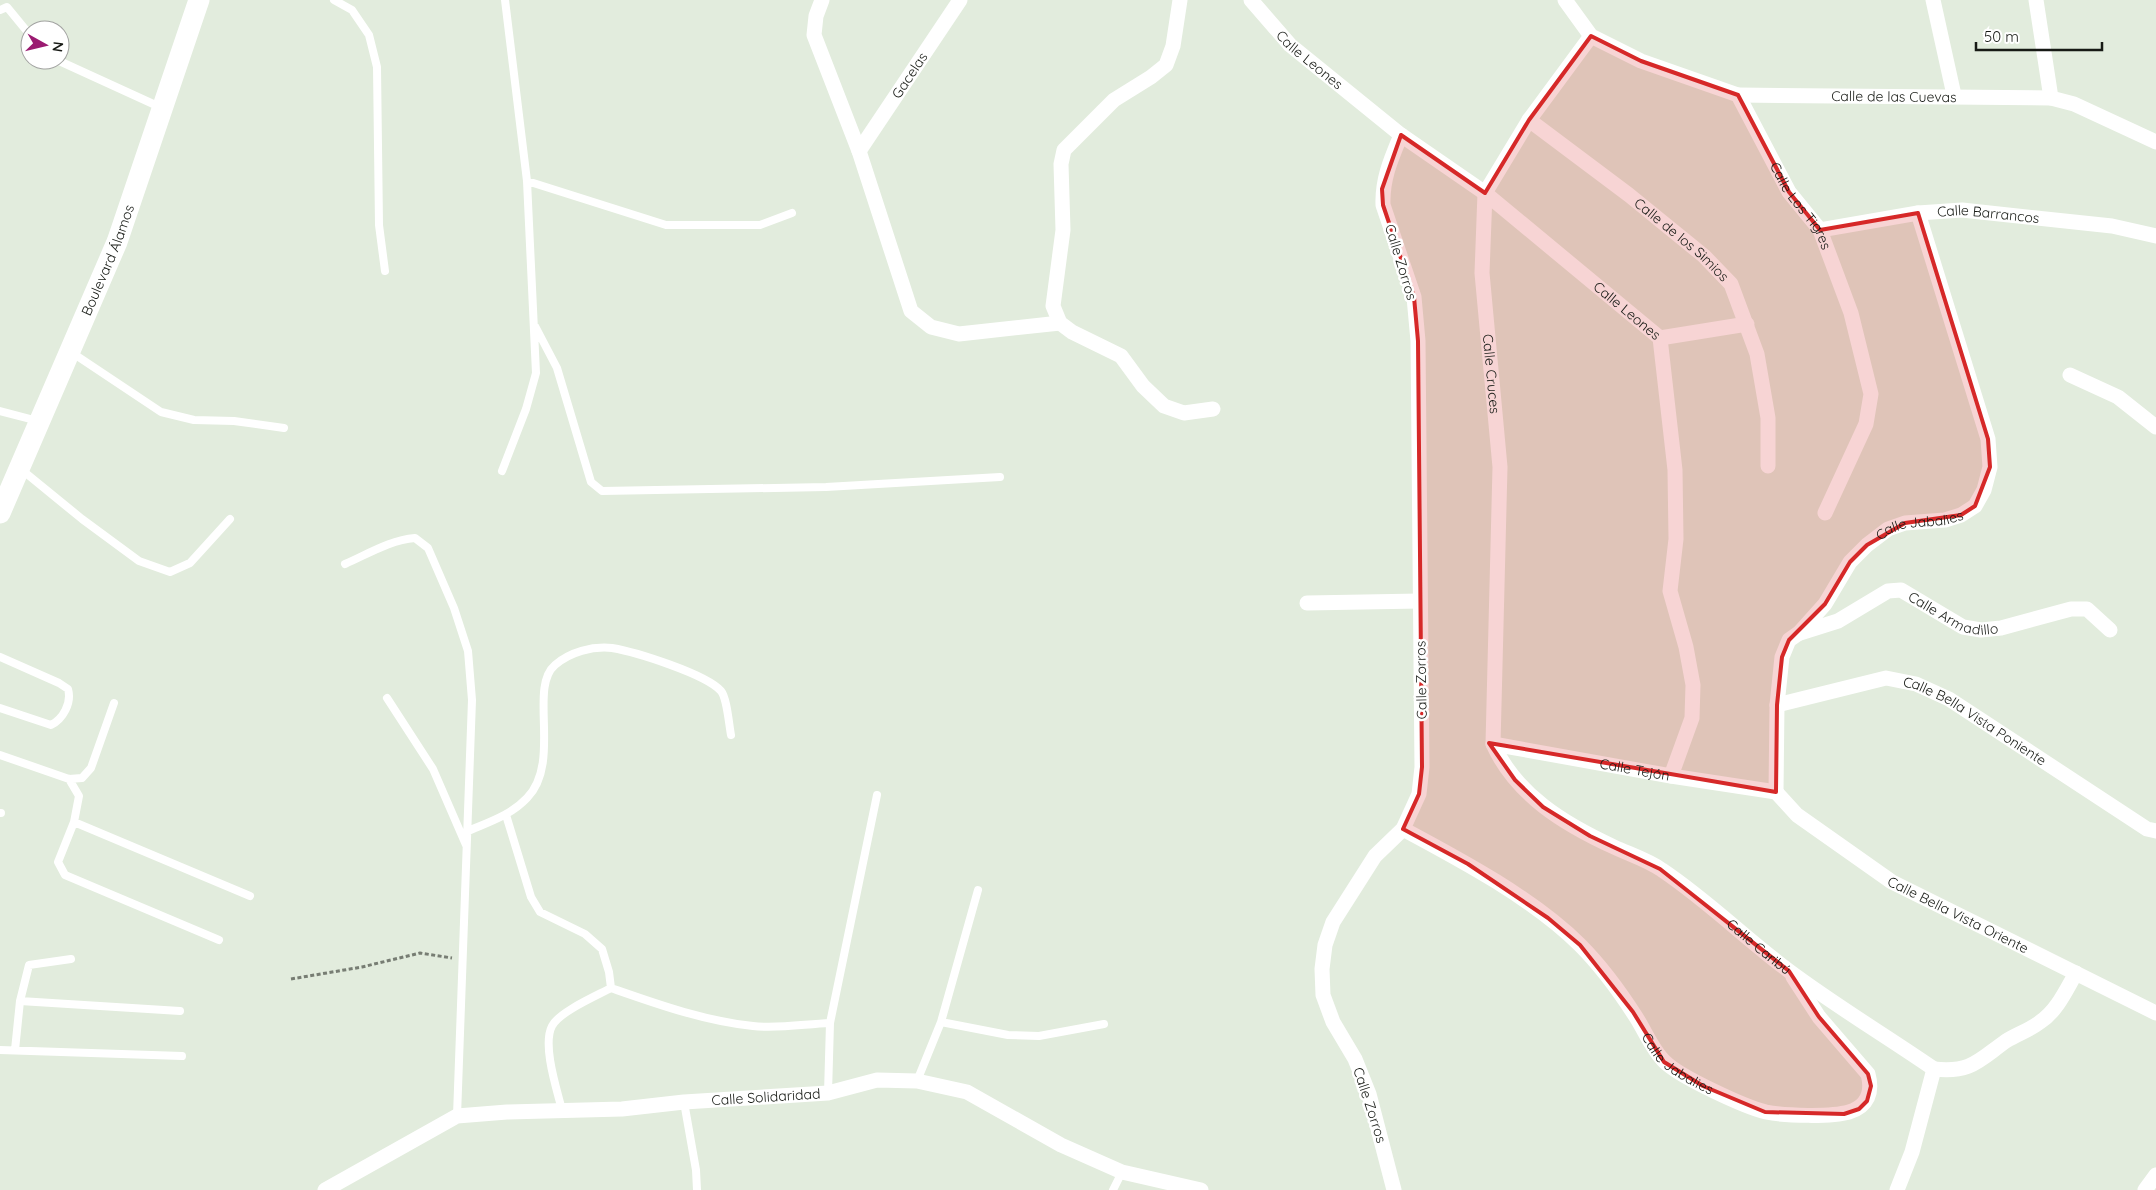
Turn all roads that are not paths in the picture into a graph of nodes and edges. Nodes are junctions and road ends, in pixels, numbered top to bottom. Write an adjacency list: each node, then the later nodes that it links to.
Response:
1 (199, 0): 18 (main road, Boulevard Álamos)
2 (334, 0): 29 (lane)
3 (505, 0): 23 (lane)
4 (822, 0): 22 (street)
5 (960, 0): 22 (street, Gacelas)
6 (1180, 0): 30 (street)
7 (1251, 0): 20 (street, Calle Leones)
8 (1566, 0): 13 (street)
9 (1933, 0): 16 (street)
10 (2036, 0): 17 (street)
11 (3, 5): 12 (lane)
12 (20, 24)
13 (1591, 36): 15 (street); 19 (street, Calle Cruces)
14 (70, 66): 18 (lane)
15 (1738, 95): 16 (street, Calle de las Cuevas); 27 (street, Calle Los Tigres)
16 (1954, 95): 17 (street, Calle de las Cuevas)
17 (2051, 98): 21 (street, Calle de las Cuevas)
18 (163, 108): 34 (main road, Boulevard Álamos)
19 (1528, 120): 24 (street, Calle Cruces); 31 (street, Calle de los Simios)
20 (1401, 135): 24 (street, Calle Leones); 49 (street, Calle Zorros)
21 (2156, 142)
22 (859, 151): 30 (street)
23 (527, 182): 25 (lane); 32 (lane)
24 (1485, 193): 33 (street, Calle Leones); 59 (street, Calle Cruces)
25 (792, 213)
26 (1918, 213): 27 (street, Calle Barrancos); 28 (street, Calle Barrancos); 52 (street, Calle Jabalies)
27 (1820, 230): 46 (street, Calle Los Tigres)
28 (2156, 236)
29 (385, 271)
30 (1060, 323): 36 (street)
31 (1747, 324): 33 (street); 41 (street, Calle de los Simios)
32 (534, 326): 43 (lane); 44 (lane)
33 (1660, 338): 61 (street, Calle Leones)
34 (70, 351): 38 (main road, Boulevard Álamos); 40 (lane)
35 (2070, 376): 39 (street)
36 (1212, 409)
37 (0, 412): 38 (lane)
38 (40, 422): 42 (main road, Boulevard Álamos)
39 (2156, 427)
40 (284, 428)
41 (1768, 466)
42 (20, 468): 45 (main road, Boulevard Álamos); 47 (lane)
43 (502, 471)
44 (1000, 477)
45 (0, 513)
46 (1825, 513)
47 (230, 519)
48 (345, 564): 68 (lane)
49 (1420, 601): 50 (street); 67 (street, Calle Zorros)
50 (1307, 603)
51 (2110, 630): 52 (street, Calle Armadillo)
52 (1799, 633): 56 (street, Calle Jabalies)
53 (0, 657): 57 (lane)
54 (387, 698): 70 (lane)
55 (114, 703): 62 (lane)
56 (1777, 704): 63 (street, Calle Jabalies); 69 (street, Calle Bella Vista Poniente)
57 (0, 708)
58 (732, 735): 65 (lane)
59 (1493, 744): 61 (street, Calle Tejón); 75 (street, Calle Caribú)
60 (0, 755): 62 (lane)
61 (1672, 776): 63 (street, Calle Tejón)
62 (70, 779): 66 (lane)
63 (1776, 792): 76 (street, Calle Bella Vista Oriente)
64 (877, 795): 82 (lane)
65 (506, 815): 68 (lane); 77 (lane)
66 (74, 822): 72 (lane); 73 (lane)
67 (1403, 829): 75 (street, Calle Jabalies); 99 (street, Calle Zorros)
68 (468, 831): 70 (lane)
69 (2156, 831)
70 (467, 847): 92 (lane)
71 (978, 890): 81 (lane)
72 (250, 896)
73 (220, 940)
74 (70, 959): 78 (lane)
75 (1789, 971): 87 (street, Calle Caribú)
76 (2076, 973): 80 (street, Calle Bella Vista Oriente); 87 (street)
77 (611, 988): 82 (lane); 91 (lane)
78 (20, 1001): 79 (lane); 85 (lane)
79 (180, 1011)
80 (2156, 1014)
81 (941, 1022): 83 (lane); 88 (lane)
82 (830, 1023): 89 (lane)
83 (1104, 1024)
84 (0, 1050): 85 (lane)
85 (15, 1050): 86 (lane)
86 (182, 1056)
87 (1934, 1069): 100 (street)
88 (917, 1081): 89 (street, Calle Solidaridad); 93 (street, Calle Solidaridad)
89 (828, 1093): 90 (street, Calle Solidaridad)
90 (684, 1102): 91 (street, Calle Solidaridad); 96 (lane)
91 (562, 1110): 92 (street, Calle Solidaridad)
92 (457, 1116): 95 (street, Calle Solidaridad)
93 (1122, 1172): 97 (lane); 98 (street, Calle Solidaridad)
94 (2156, 1175): 101 (street)
95 (325, 1190)
96 (697, 1190)
97 (1112, 1190)
98 (1201, 1190)
99 (1394, 1190)
100 (1897, 1190)
101 (2145, 1190)

